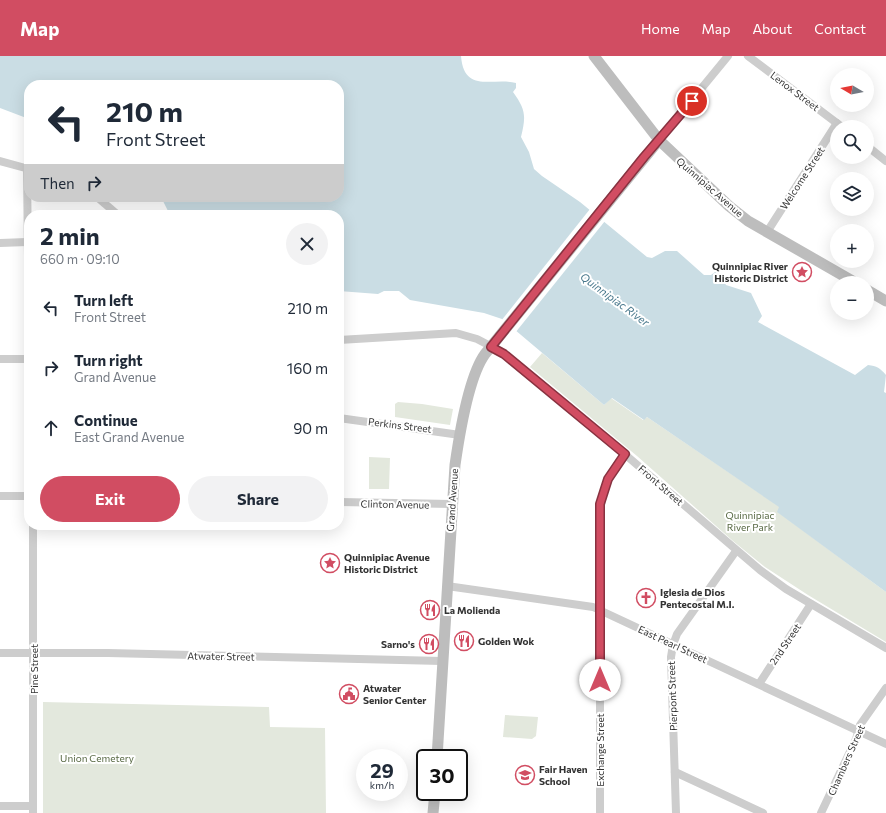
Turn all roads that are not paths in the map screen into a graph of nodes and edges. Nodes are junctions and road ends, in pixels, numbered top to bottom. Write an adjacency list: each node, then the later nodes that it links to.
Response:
1 (594, 56): 5 (main road, Quinnipiac Avenue)
2 (728, 56): 5 (street)
3 (748, 56): 4 (street, Lenox Street)
4 (833, 120)
5 (659, 140): 13 (main road, Quinnipiac Avenue); 20 (main road, Grand Avenue)
6 (830, 140): 13 (street, Welcome Street)
7 (874, 152): 9 (street)
8 (0, 161): 10 (street)
9 (886, 161)
10 (24, 168)
11 (103, 202): 12 (street)
12 (112, 210)
13 (767, 232): 16 (main road, Quinnipiac Avenue)
14 (24, 242): 15 (street)
15 (0, 243)
16 (844, 276)
17 (874, 294): 18 (main road)
18 (886, 300)
19 (344, 340): 20 (street, Front Street)
20 (491, 347): 24 (main road, Grand Avenue); 25 (street, Front Street)
21 (24, 358): 22 (street)
22 (0, 359)
23 (344, 419): 24 (street, Perkins Street)
24 (460, 435): 29 (main road, Grand Avenue)
25 (625, 454): 31 (street, Front Street); 34 (street, Exchange Street)
26 (0, 496): 27 (street)
27 (24, 496)
28 (344, 502): 29 (street, Clinton Avenue)
29 (452, 504): 32 (main road, Grand Avenue)
30 (33, 530): 37 (street, Pine Street)
31 (736, 551): 33 (street, Front Street); 35 (street, Pierpont Street)
32 (447, 586): 34 (street, East Pearl Street); 39 (main road, Grand Avenue)
33 (811, 604): 36 (street, Front Street); 40 (street, 2nd Street)
34 (600, 610): 35 (street, East Pearl Street); 50 (street, Exchange Street)
35 (672, 645): 40 (street, East Pearl Street); 45 (street, Pierpont Street)
36 (886, 648)
37 (34, 652): 38 (street, Atwater Street); 39 (street, Atwater Street); 48 (street, Pine Street)
38 (0, 653)
39 (442, 661): 44 (main road, Grand Avenue)
40 (759, 684): 42 (street, East Pearl Street)
41 (886, 688): 42 (street, Chambers Street)
42 (858, 731): 43 (street, East Pearl Street); 53 (street, Chambers Street)
43 (886, 744)
44 (437, 749)
45 (675, 772): 51 (street, Pierpont Street); 52 (street)
46 (434, 801): 49 (main road)
47 (0, 806): 48 (street)
48 (33, 809)
49 (433, 813)
50 (600, 813)
51 (676, 813)
52 (763, 813)
53 (821, 813)

